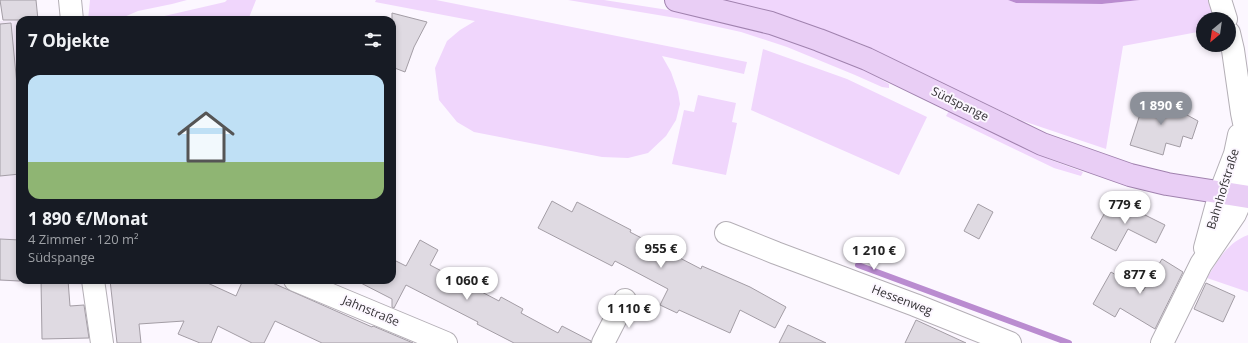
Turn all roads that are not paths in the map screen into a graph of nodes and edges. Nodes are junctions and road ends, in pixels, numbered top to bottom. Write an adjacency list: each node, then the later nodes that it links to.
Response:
1 (70, 0): 5 (street)
2 (676, 0): 9 (main road, Südspange)
3 (1220, 0): 4 (street)
4 (1224, 12)
5 (72, 16)
6 (1233, 52): 7 (street, Bahnhofstraße)
7 (1242, 113): 8 (street, Bahnhofstraße); 9 (street, Bahnhofstraße)
8 (1247, 138): 10 (street, Bahnhofstraße)
9 (1220, 193): 10 (main road, Südspange); 12 (street, Bahnhofstraße)
10 (1245, 197): 12 (street, Bahnhofstraße)
11 (726, 233): 19 (street, Hessenweg)
12 (1201, 264): 20 (street, Bahnhofstraße)
13 (94, 284): 16 (street)
14 (305, 284): 17 (street, Jahnstraße)
15 (625, 300): 18 (street)
16 (102, 343)
17 (446, 343)
18 (603, 343)
19 (1010, 343)
20 (1162, 343)

